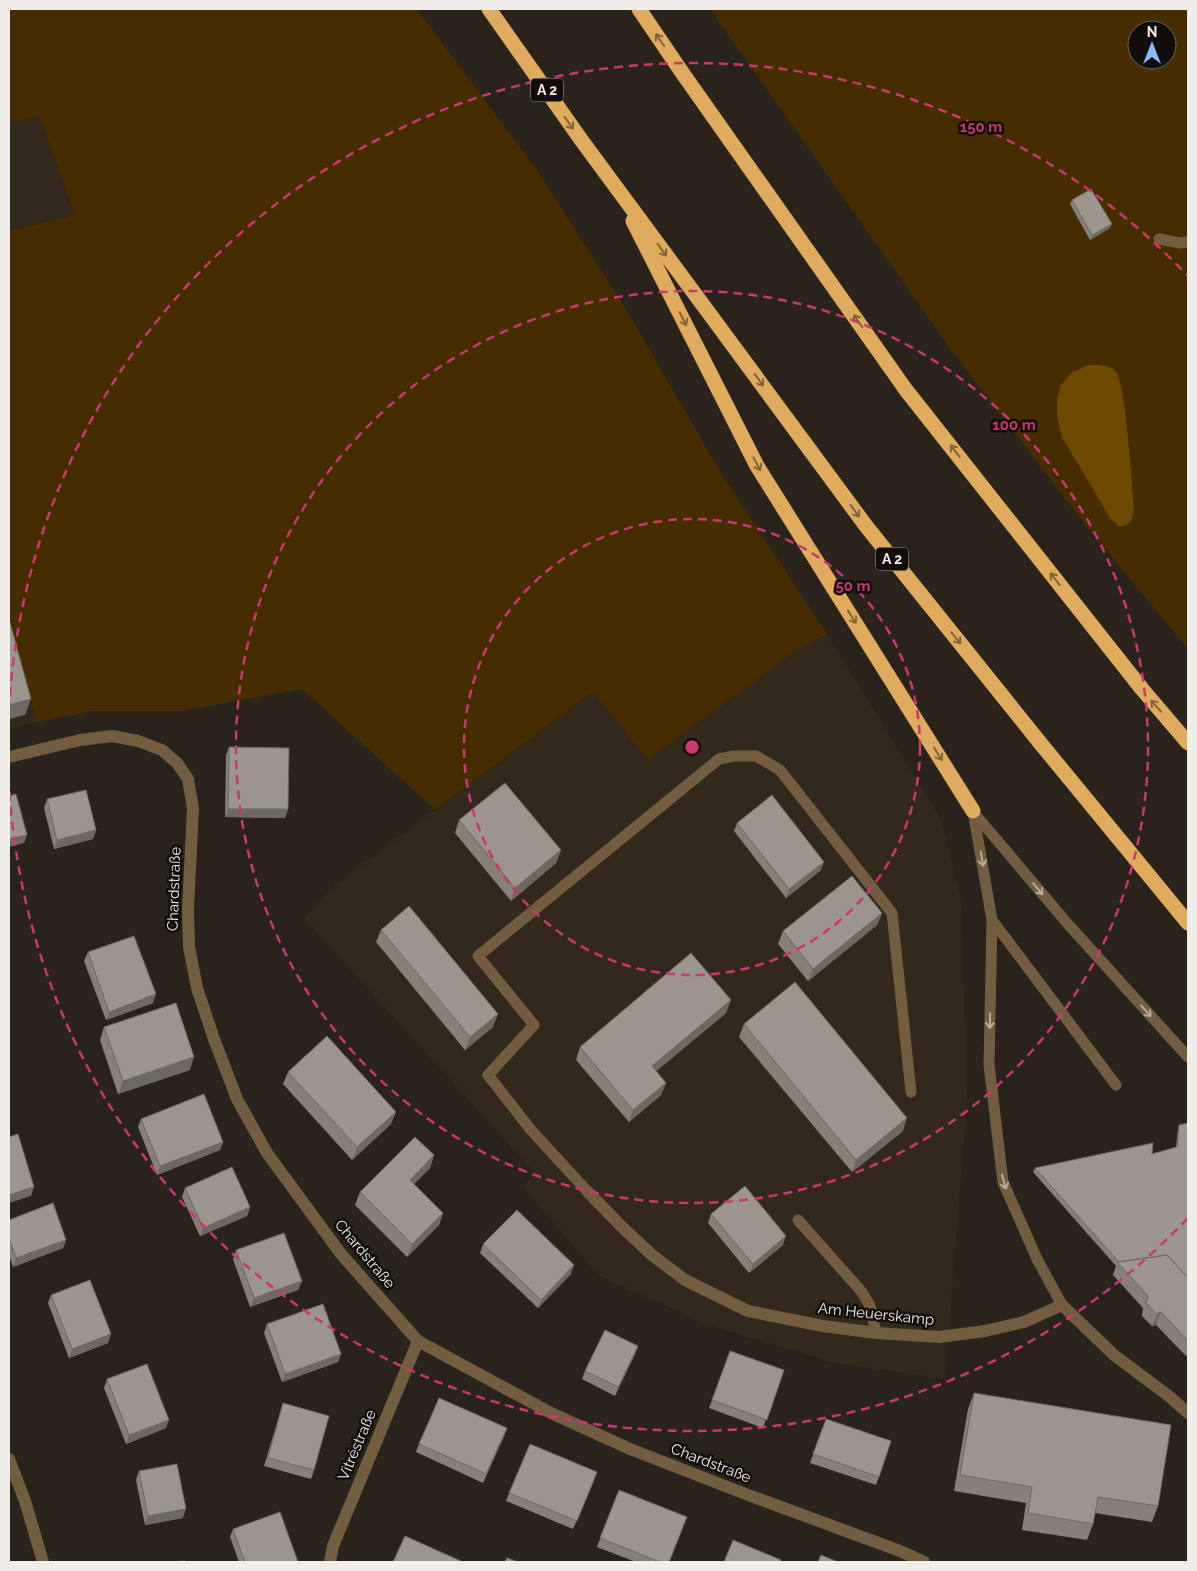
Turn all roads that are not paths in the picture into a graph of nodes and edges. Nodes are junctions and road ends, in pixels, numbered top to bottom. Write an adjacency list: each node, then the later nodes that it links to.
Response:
1 (489, 9): 3 (highway, A 2, one-way to 3)
2 (639, 9): 6 (highway, one-way to 2)
3 (613, 182): 8 (highway, one-way to 8); 10 (highway, A 2, one-way to 10)
4 (1159, 239): 5 (lane)
5 (1188, 242)
6 (1188, 743)
7 (9, 757): 18 (street, Chardstraße)
8 (973, 811): 9 (lane, one-way to 9); 11 (lane, one-way to 11)
9 (992, 920): 12 (lane); 16 (lane, one-way to 16)
10 (1188, 923)
11 (1188, 1057)
12 (1116, 1085)
13 (911, 1092): 14 (lane)
14 (588, 1192): 17 (street, Am Heuerskamp)
15 (798, 1220): 17 (lane)
16 (1062, 1305): 17 (street, Am Heuerskamp); 19 (street)
17 (876, 1333)
18 (418, 1341): 22 (street, Vitréstraße); 23 (street, Chardstraße)
19 (1188, 1413)
20 (9, 1460): 21 (street)
21 (42, 1562)
22 (330, 1562)
23 (924, 1562)

